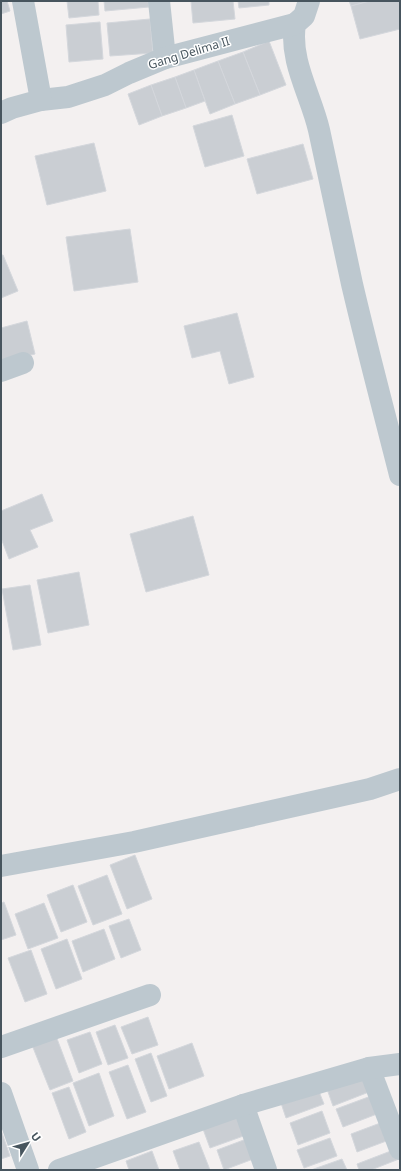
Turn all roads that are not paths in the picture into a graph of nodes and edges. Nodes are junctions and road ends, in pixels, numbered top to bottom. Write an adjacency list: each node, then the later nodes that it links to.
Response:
1 (22, 1): 6 (street)
2 (159, 1): 5 (street)
3 (309, 1): 4 (street)
4 (295, 24): 5 (street, Gang Delima II); 10 (street)
5 (165, 58): 6 (street, Gang Delima II)
6 (40, 100): 7 (street, Gang Delima II)
7 (1, 113)
8 (23, 363): 9 (street)
9 (1, 370)
10 (400, 475)
11 (400, 779): 12 (street)
12 (1, 866)
13 (150, 995): 14 (street)
14 (1, 1047)
15 (400, 1064): 16 (street)
16 (369, 1068): 18 (street); 19 (street)
17 (1, 1093): 20 (street)
18 (243, 1105): 21 (street); 22 (street)
19 (400, 1149)
20 (28, 1170)
21 (59, 1170)
22 (266, 1170)

